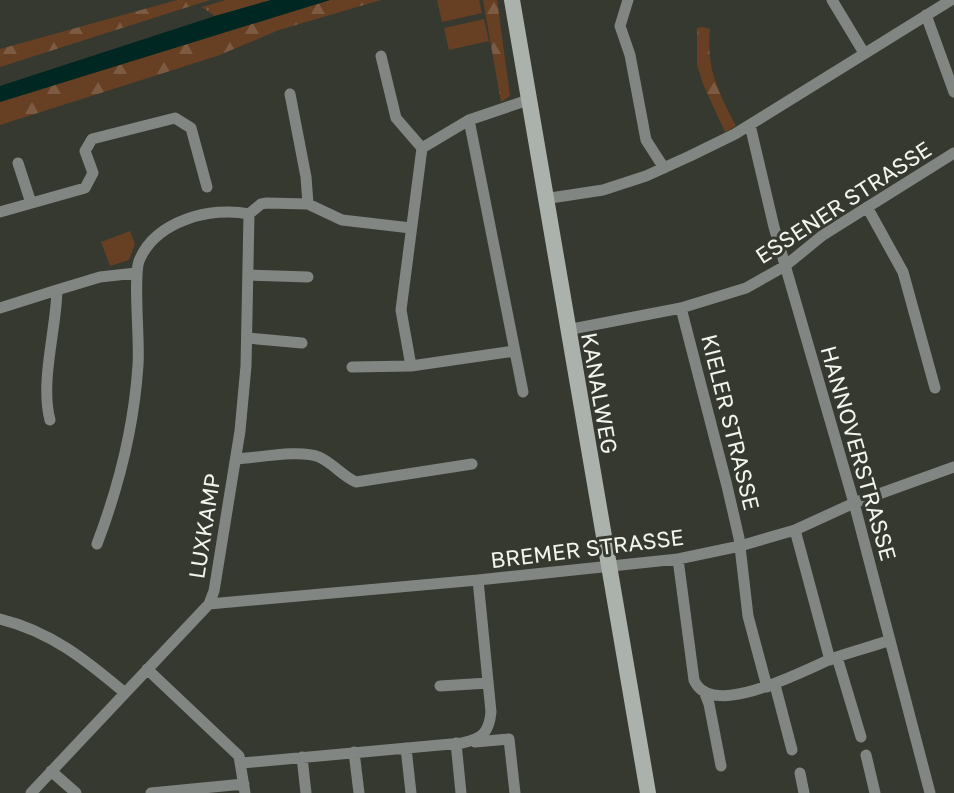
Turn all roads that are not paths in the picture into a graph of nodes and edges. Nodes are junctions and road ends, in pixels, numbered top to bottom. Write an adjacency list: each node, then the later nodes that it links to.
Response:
1 (512, 0): 10 (street, KANALWEG)
2 (628, 0): 16 (street)
3 (832, 0): 6 (street)
4 (951, 0): 5 (street)
5 (926, 15): 6 (street); 8 (street)
6 (864, 53): 12 (street)
7 (381, 56): 13 (street)
8 (954, 92)
9 (290, 94): 20 (street)
10 (528, 100): 11 (street); 18 (street, KANALWEG)
11 (469, 120): 13 (street); 35 (street)
12 (750, 125): 16 (street); 25 (street, HANNOVERSTRASSE)
13 (422, 148): 24 (street)
14 (954, 153): 21 (street, ESSENER STRASSE)
15 (18, 163): 19 (street)
16 (664, 168): 18 (street)
17 (207, 187): 19 (street)
18 (544, 199): 32 (street, KANALWEG)
19 (31, 203): 22 (street)
20 (308, 204): 23 (street); 24 (street)
21 (867, 207): 25 (street, ESSENER STRASSE); 38 (street)
22 (0, 212)
23 (249, 214): 26 (street); 27 (street, LUXKAMP)
24 (411, 228): 36 (street)
25 (785, 266): 31 (street, ESSENER STRASSE); 44 (street, HANNOVERSTRASSE)
26 (136, 273): 29 (street); 46 (street)
27 (250, 275): 28 (street); 33 (street, LUXKAMP)
28 (308, 277)
29 (57, 290): 30 (street); 40 (street)
30 (0, 308)
31 (681, 308): 32 (street, ESSENER STRASSE); 47 (street, KIELER STRASSE)
32 (567, 330): 49 (street, KANALWEG)
33 (247, 338): 34 (street); 41 (street, LUXKAMP)
34 (302, 343)
35 (514, 351): 36 (street); 39 (street)
36 (411, 366): 37 (street)
37 (352, 367)
38 (935, 388)
39 (523, 392)
40 (50, 420)
41 (236, 459): 42 (street); 51 (street, LUXKAMP)
42 (472, 464)
43 (954, 467): 44 (street, BREMER STRASSE)
44 (854, 503): 45 (street, BREMER STRASSE); 53 (street, HANNOVERSTRASSE)
45 (795, 530): 47 (street, BREMER STRASSE); 54 (street)
46 (97, 544)
47 (740, 546): 48 (street, BREMER STRASSE); 58 (street, KIELER STRASSE)
48 (678, 559): 49 (street, BREMER STRASSE); 59 (street)
49 (609, 568): 50 (street, BREMER STRASSE); 81 (street, KANALWEG)
50 (478, 580): 51 (street, BREMER STRASSE); 56 (street)
51 (209, 604): 55 (street, LUXKAMP)
52 (0, 619): 60 (street)
53 (890, 640): 54 (street); 84 (street, HANNOVERSTRASSE)
54 (833, 658): 58 (street); 61 (street)
55 (147, 669): 60 (street, LUXKAMP); 68 (street)
56 (488, 683): 57 (street); 62 (street)
57 (440, 686)
58 (771, 686): 59 (street); 64 (street, KIELER STRASSE)
59 (704, 691): 69 (street)
60 (125, 693): 70 (street, LUXKAMP)
61 (861, 737)
62 (459, 743): 63 (street); 79 (street); 80 (street)
63 (406, 748): 65 (street); 78 (street)
64 (792, 750)
65 (354, 752): 67 (street); 77 (street)
66 (866, 755): 83 (street)
67 (302, 757): 68 (street); 76 (street)
68 (242, 763): 72 (street)
69 (721, 766)
70 (51, 771): 73 (street, LUXKAMP); 74 (street)
71 (800, 773): 82 (street)
72 (244, 788): 75 (street)
73 (31, 793)
74 (76, 793)
75 (151, 793)
76 (306, 793)
77 (359, 793)
78 (411, 793)
79 (461, 793)
80 (515, 793)
81 (648, 793)
82 (804, 793)
83 (875, 793)
84 (930, 793)

